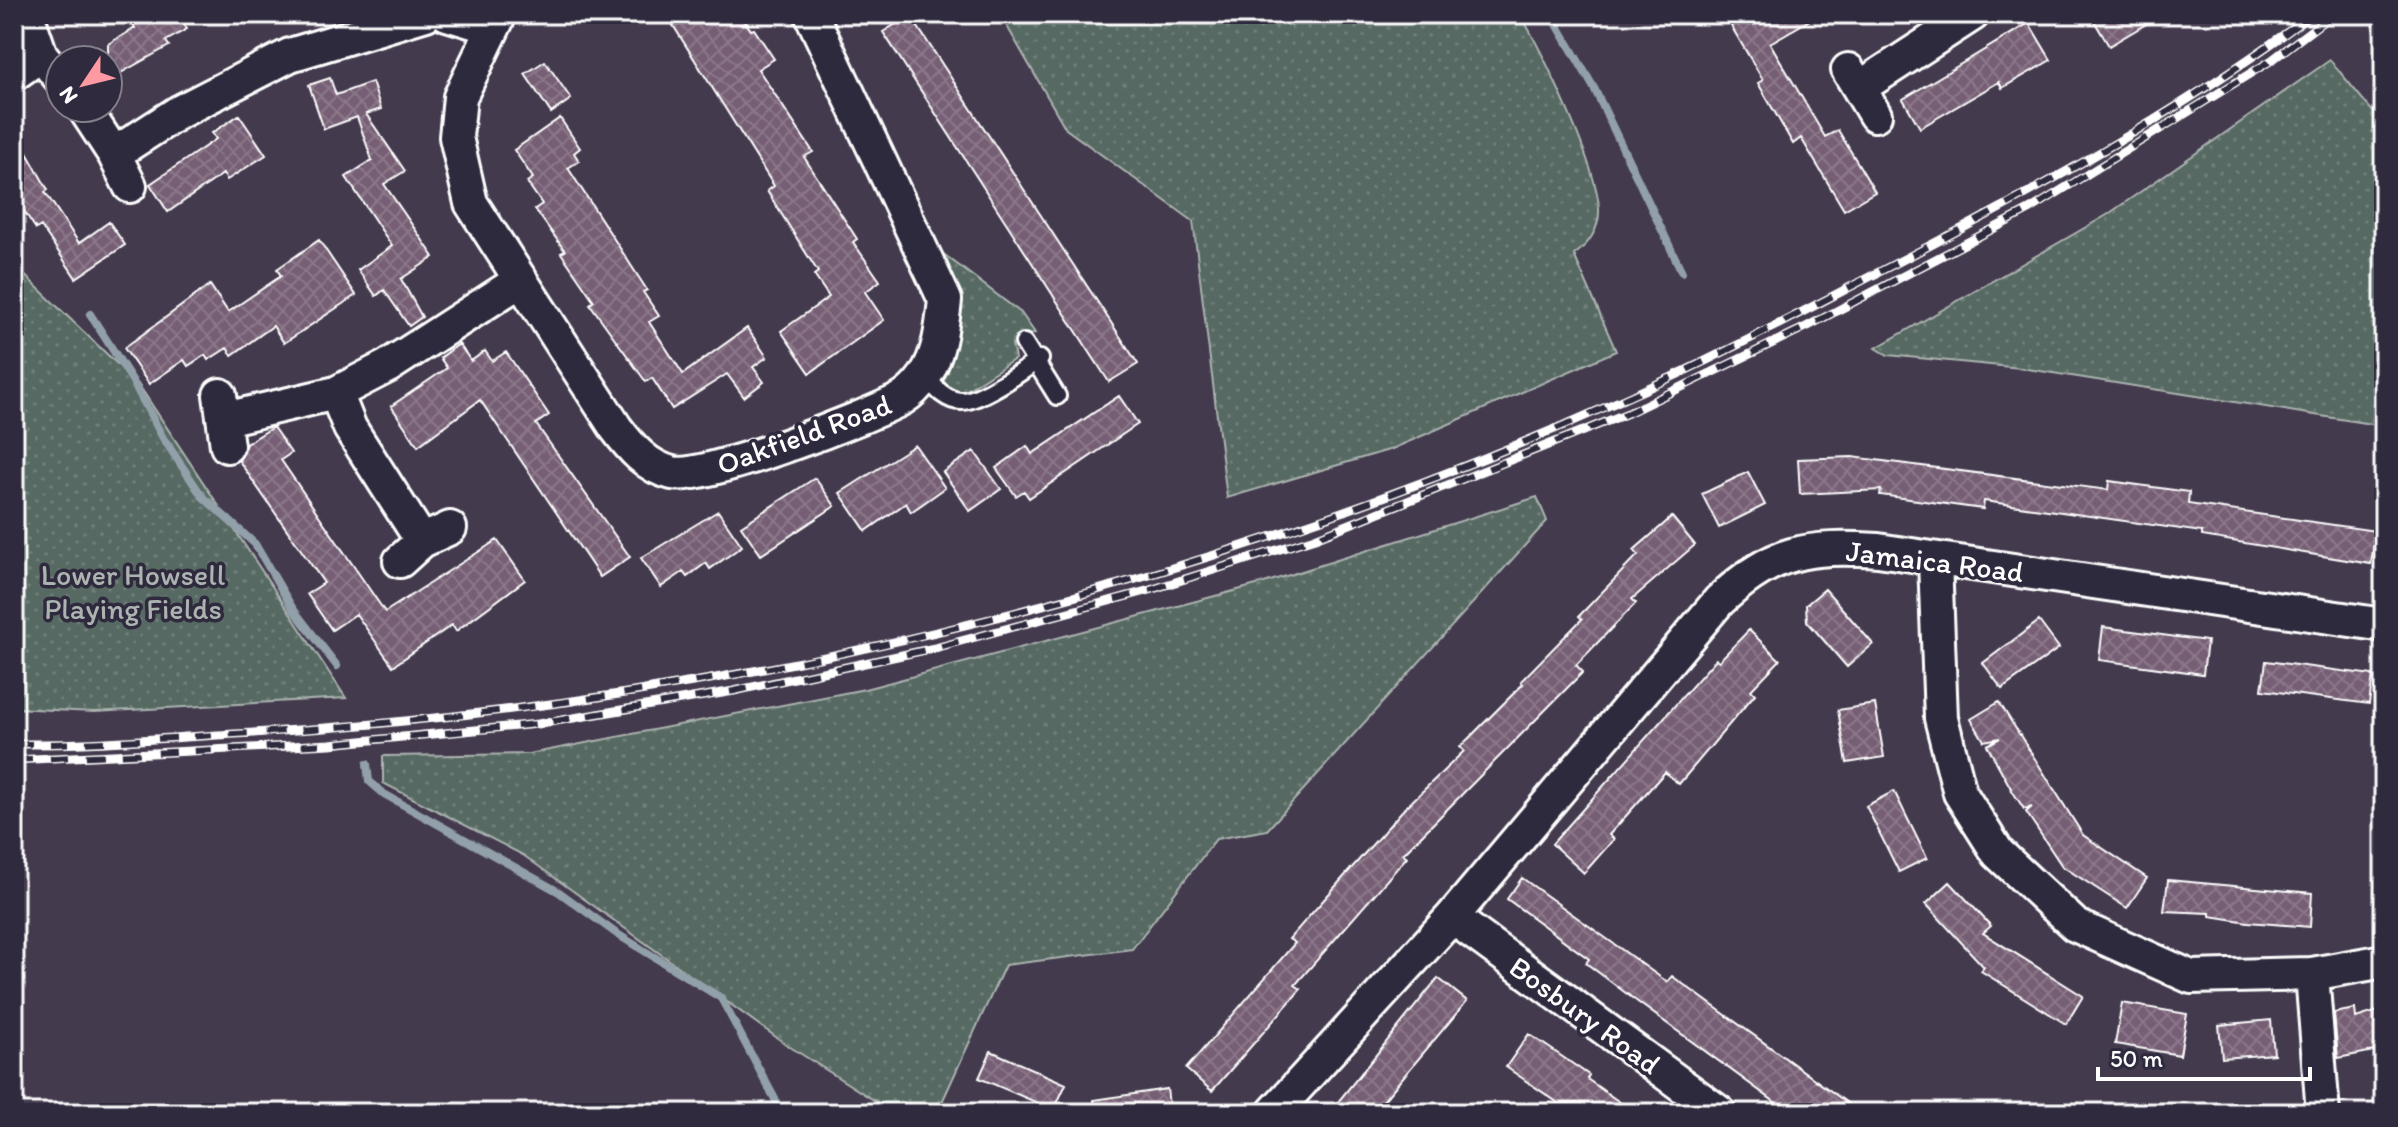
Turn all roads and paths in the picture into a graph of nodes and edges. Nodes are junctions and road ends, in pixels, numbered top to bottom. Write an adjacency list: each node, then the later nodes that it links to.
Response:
1 (426, 14): 12 (street)
2 (447, 14): 5 (street, Oakfield Road)
3 (811, 14): 17 (street, Oakfield Road)
4 (1973, 14): 10 (street)
5 (496, 21): 14 (street, Oakfield Road)
6 (30, 23): 7 (street)
7 (44, 54)
8 (44, 68): 9 (street)
9 (14, 74)
10 (1860, 91)
11 (94, 124): 12 (street)
12 (114, 154): 13 (street)
13 (130, 186)
14 (521, 280): 17 (street, Oakfield Road); 18 (street)
15 (1024, 343): 16 (lane)
16 (1037, 360): 17 (lane); 19 (lane)
17 (925, 376)
18 (336, 393): 20 (street); 21 (street)
19 (1057, 396)
20 (224, 420)
21 (424, 543)
22 (1935, 561): 23 (street, Jamaica Road); 24 (street, Jamaica Road); 26 (street)
23 (2384, 625)
24 (1452, 917): 27 (street, Jamaica Road); 28 (street, Bosbury Road)
25 (2384, 961): 26 (street)
26 (2312, 974): 29 (street)
27 (1273, 1113)
28 (1720, 1113)
29 (2323, 1113)

